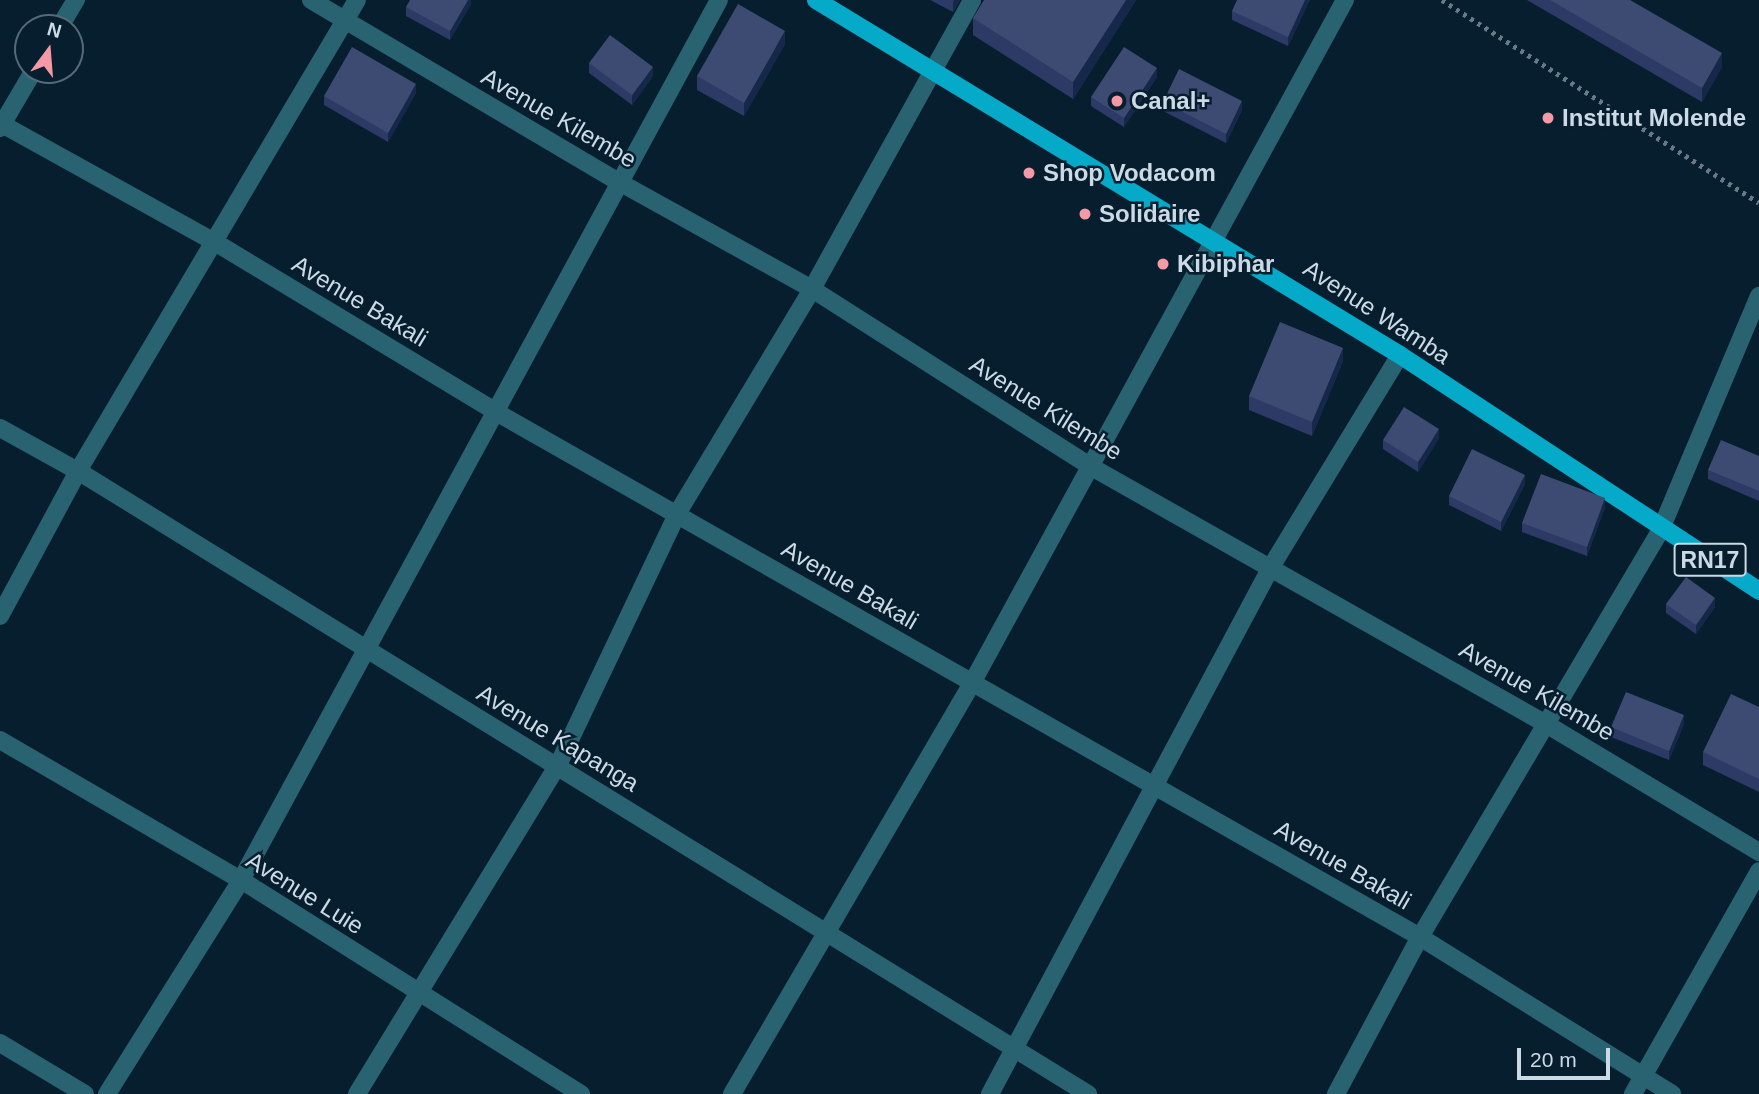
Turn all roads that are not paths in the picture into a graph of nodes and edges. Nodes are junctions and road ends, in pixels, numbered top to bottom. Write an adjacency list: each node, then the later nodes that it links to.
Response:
1 (311, 0): 7 (street, Avenue Kilembe)
2 (357, 0): 7 (street)
3 (719, 0): 11 (street)
4 (816, 0): 8 (main road, Avenue Wamba / RN17)
5 (972, 0): 8 (street)
6 (1345, 0): 12 (street)
7 (347, 21): 11 (street, Avenue Kilembe); 13 (street)
8 (933, 69): 12 (main road, Avenue Wamba / RN17); 14 (street)
9 (26, 84): 10 (street)
10 (1, 125): 13 (street, Avenue Bakali)
11 (619, 182): 14 (street, Avenue Kilembe); 17 (street)
12 (1214, 238): 16 (main road, Avenue Wamba / RN17); 19 (street)
13 (213, 241): 17 (street, Avenue Bakali); 20 (street)
14 (812, 289): 19 (street, Avenue Kilembe); 21 (street)
15 (1759, 296): 22 (street)
16 (1400, 355): 22 (main road, Avenue Wamba / RN17); 23 (street)
17 (496, 412): 21 (street, Avenue Bakali); 26 (street)
18 (0, 428): 20 (street, Avenue Kapanga)
19 (1088, 465): 23 (street, Avenue Kilembe); 27 (street)
20 (78, 471): 25 (street); 26 (street, Avenue Kapanga)
21 (677, 514): 27 (street, Avenue Bakali); 30 (street)
22 (1661, 529): 24 (main road, Avenue Wamba / RN17); 28 (street)
23 (1271, 567): 28 (street, Avenue Kilembe); 31 (street)
24 (1759, 591)
25 (0, 616)
26 (364, 649): 30 (street, Avenue Kapanga); 34 (street)
27 (972, 682): 31 (street, Avenue Bakali); 35 (street)
28 (1546, 724): 32 (street, Avenue Kilembe); 36 (street)
29 (0, 740): 34 (street, Avenue Luie)
30 (558, 765): 35 (street, Avenue Kapanga); 37 (street)
31 (1154, 784): 36 (street, Avenue Bakali); 39 (street)
32 (1759, 852)
33 (1759, 871): 40 (street)
34 (241, 880): 37 (street, Avenue Luie); 42 (street)
35 (826, 930): 39 (street, Avenue Kapanga); 45 (street)
36 (1420, 937): 40 (street, Avenue Bakali); 48 (street)
37 (415, 992): 43 (street); 44 (street, Avenue Luie)
38 (0, 1043): 41 (street)
39 (1013, 1049): 46 (street); 47 (street, Avenue Kapanga)
40 (1644, 1077): 49 (street); 50 (street, Avenue Bakali)
41 (85, 1094)
42 (107, 1094)
43 (357, 1094)
44 (581, 1094)
45 (732, 1094)
46 (990, 1094)
47 (1088, 1094)
48 (1336, 1094)
49 (1633, 1094)
50 (1672, 1094)

